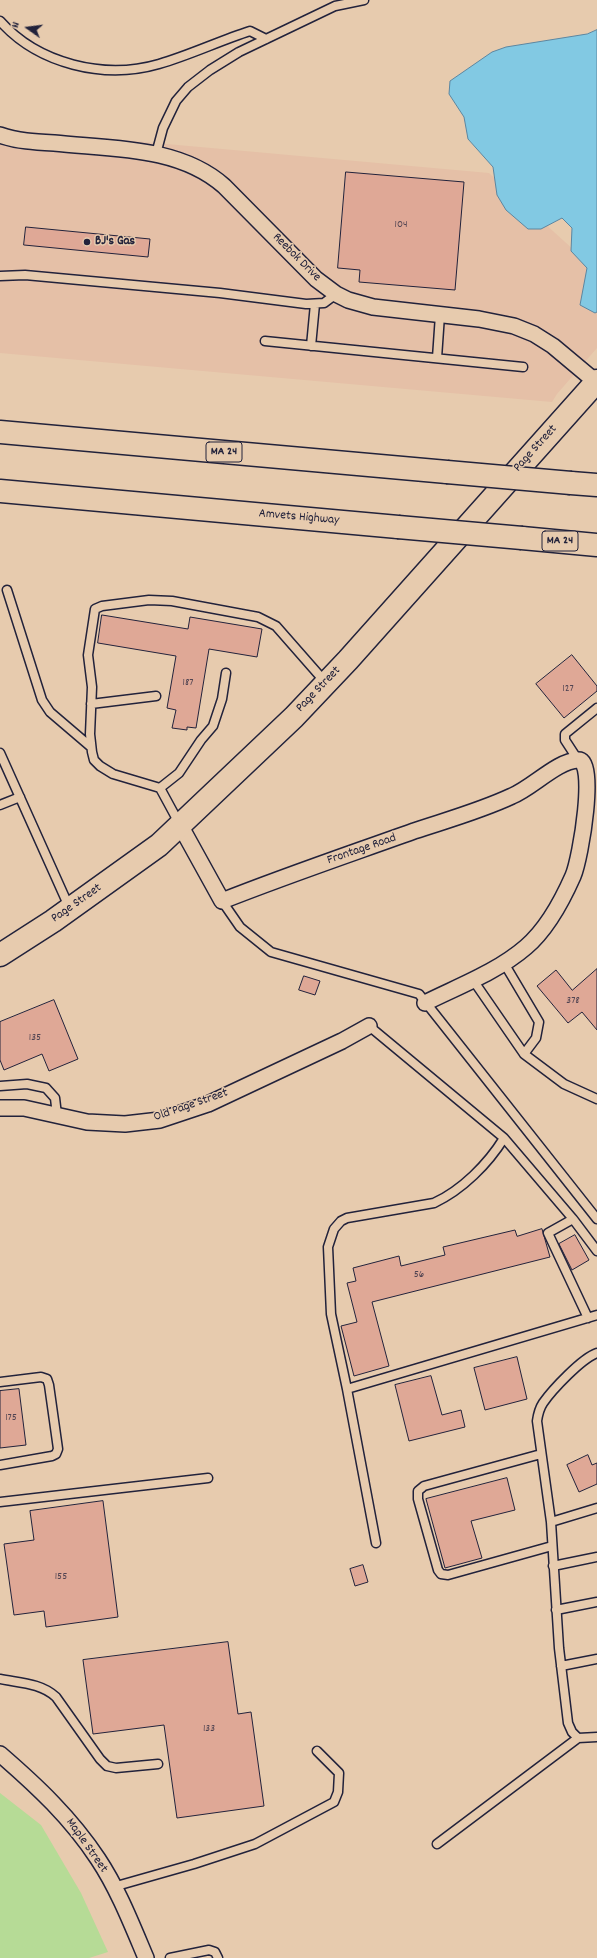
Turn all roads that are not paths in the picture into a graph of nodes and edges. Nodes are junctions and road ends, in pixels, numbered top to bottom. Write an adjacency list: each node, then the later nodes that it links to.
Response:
1 (364, 0): 2 (lane)
2 (334, 3): 4 (lane)
3 (0, 21): 4 (lane)
4 (266, 39): 6 (lane)
5 (0, 135): 6 (street, Reebok Drive)
6 (156, 154): 8 (street, Reebok Drive)
7 (0, 276): 9 (lane)
8 (336, 294): 9 (lane); 10 (street, Reebok Drive)
9 (316, 304): 12 (lane)
10 (440, 314): 13 (lane); 15 (street, Reebok Drive)
11 (265, 341): 12 (lane)
12 (311, 346): 13 (lane)
13 (437, 358): 14 (lane)
14 (523, 367)
15 (597, 381): 22 (main road, Page Street)
16 (0, 432): 17 (main road, MA 24, bridge)
17 (597, 485)
18 (0, 491): 19 (main road, Amvets Highway / MA 24, bridge)
19 (597, 545)
20 (8, 590): 26 (lane)
21 (226, 673): 29 (lane)
22 (326, 684): 24 (lane); 32 (main road, Page Street)
23 (156, 696): 24 (lane)
24 (91, 704): 26 (lane)
25 (597, 708): 28 (lane)
26 (91, 747): 29 (lane)
27 (0, 753): 30 (lane)
28 (578, 760): 33 (street, Frontage Road); 36 (street)
29 (160, 788): 32 (lane)
30 (20, 797): 31 (lane); 34 (lane)
31 (0, 805)
32 (180, 824): 33 (street); 34 (main road, Page Street)
33 (222, 901): 38 (lane)
34 (70, 909): 35 (main road, Page Street)
35 (0, 955)
36 (504, 963): 37 (street); 40 (lane)
37 (472, 980): 38 (street); 40 (lane)
38 (425, 1003): 47 (lane)
39 (369, 1026): 44 (street, Old Page Street); 45 (lane)
40 (524, 1054): 42 (lane)
41 (0, 1086): 44 (lane)
42 (597, 1099)
43 (0, 1108): 44 (street, Old Page Street)
44 (57, 1115)
45 (504, 1138): 46 (lane); 53 (lane)
46 (573, 1219): 48 (lane); 50 (lane)
47 (597, 1219)
48 (597, 1251)
49 (597, 1315): 50 (lane)
50 (588, 1318): 53 (lane)
51 (597, 1353): 54 (lane)
52 (0, 1382): 55 (lane)
53 (347, 1389): 60 (lane)
54 (541, 1454): 59 (lane); 61 (lane)
55 (0, 1465)
56 (208, 1478): 57 (lane)
57 (0, 1502)
58 (597, 1508): 59 (lane)
59 (551, 1522): 61 (lane)
60 (376, 1543)
61 (552, 1546): 63 (lane)
62 (597, 1556): 63 (lane)
63 (553, 1566): 65 (lane)
64 (597, 1602): 65 (lane)
65 (556, 1610): 67 (lane)
66 (597, 1659): 67 (lane)
67 (561, 1666): 70 (lane)
68 (0, 1679): 73 (lane)
69 (597, 1737): 70 (lane)
70 (578, 1738): 74 (lane)
71 (317, 1751): 75 (lane)
72 (0, 1754): 75 (street, Maple Street)
73 (158, 1764)
74 (437, 1844)
75 (113, 1887): 76 (street, Maple Street)
76 (146, 1958)
77 (170, 1958): 78 (lane)
78 (218, 1958)

